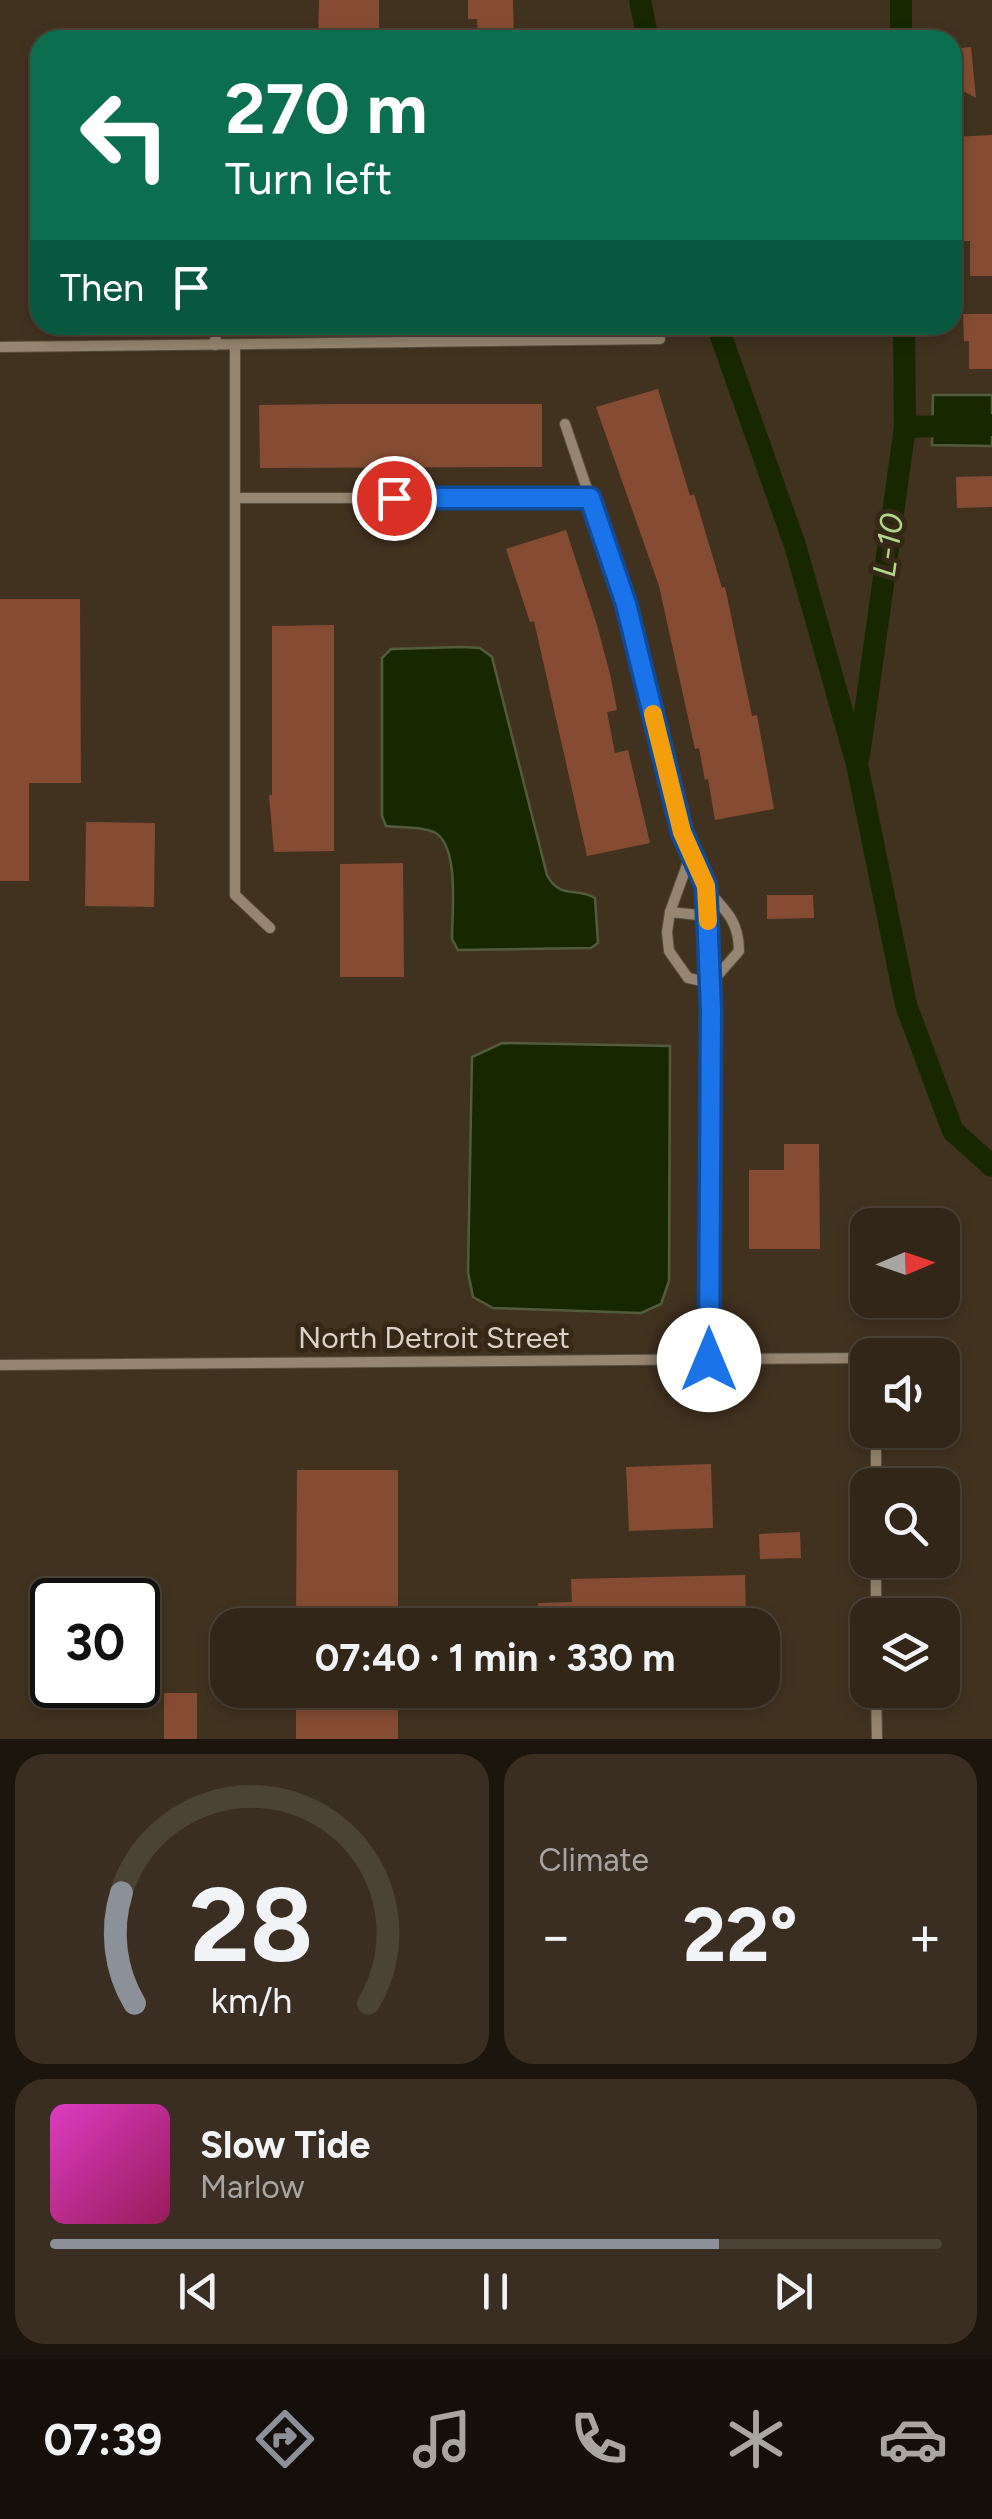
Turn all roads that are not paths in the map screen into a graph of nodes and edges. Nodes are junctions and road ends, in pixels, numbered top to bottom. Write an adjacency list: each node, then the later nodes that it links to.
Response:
1 (216, 335): 3 (street)
2 (660, 338): 4 (street)
3 (216, 345): 4 (street); 5 (street)
4 (234, 345): 7 (street)
5 (0, 347)
6 (564, 424): 8 (street)
7 (236, 498): 8 (street); 13 (street)
8 (590, 498): 9 (street)
9 (692, 854): 10 (street); 11 (street)
10 (706, 890): 12 (street); 14 (street)
11 (670, 912): 12 (street); 14 (street)
12 (708, 916): 14 (street)
13 (270, 928)
14 (710, 983): 16 (street)
15 (850, 1358): 16 (street, North Detroit Street)
16 (709, 1360): 17 (street, North Detroit Street)
17 (0, 1365)
18 (876, 1708): 19 (street)
19 (876, 1739)

